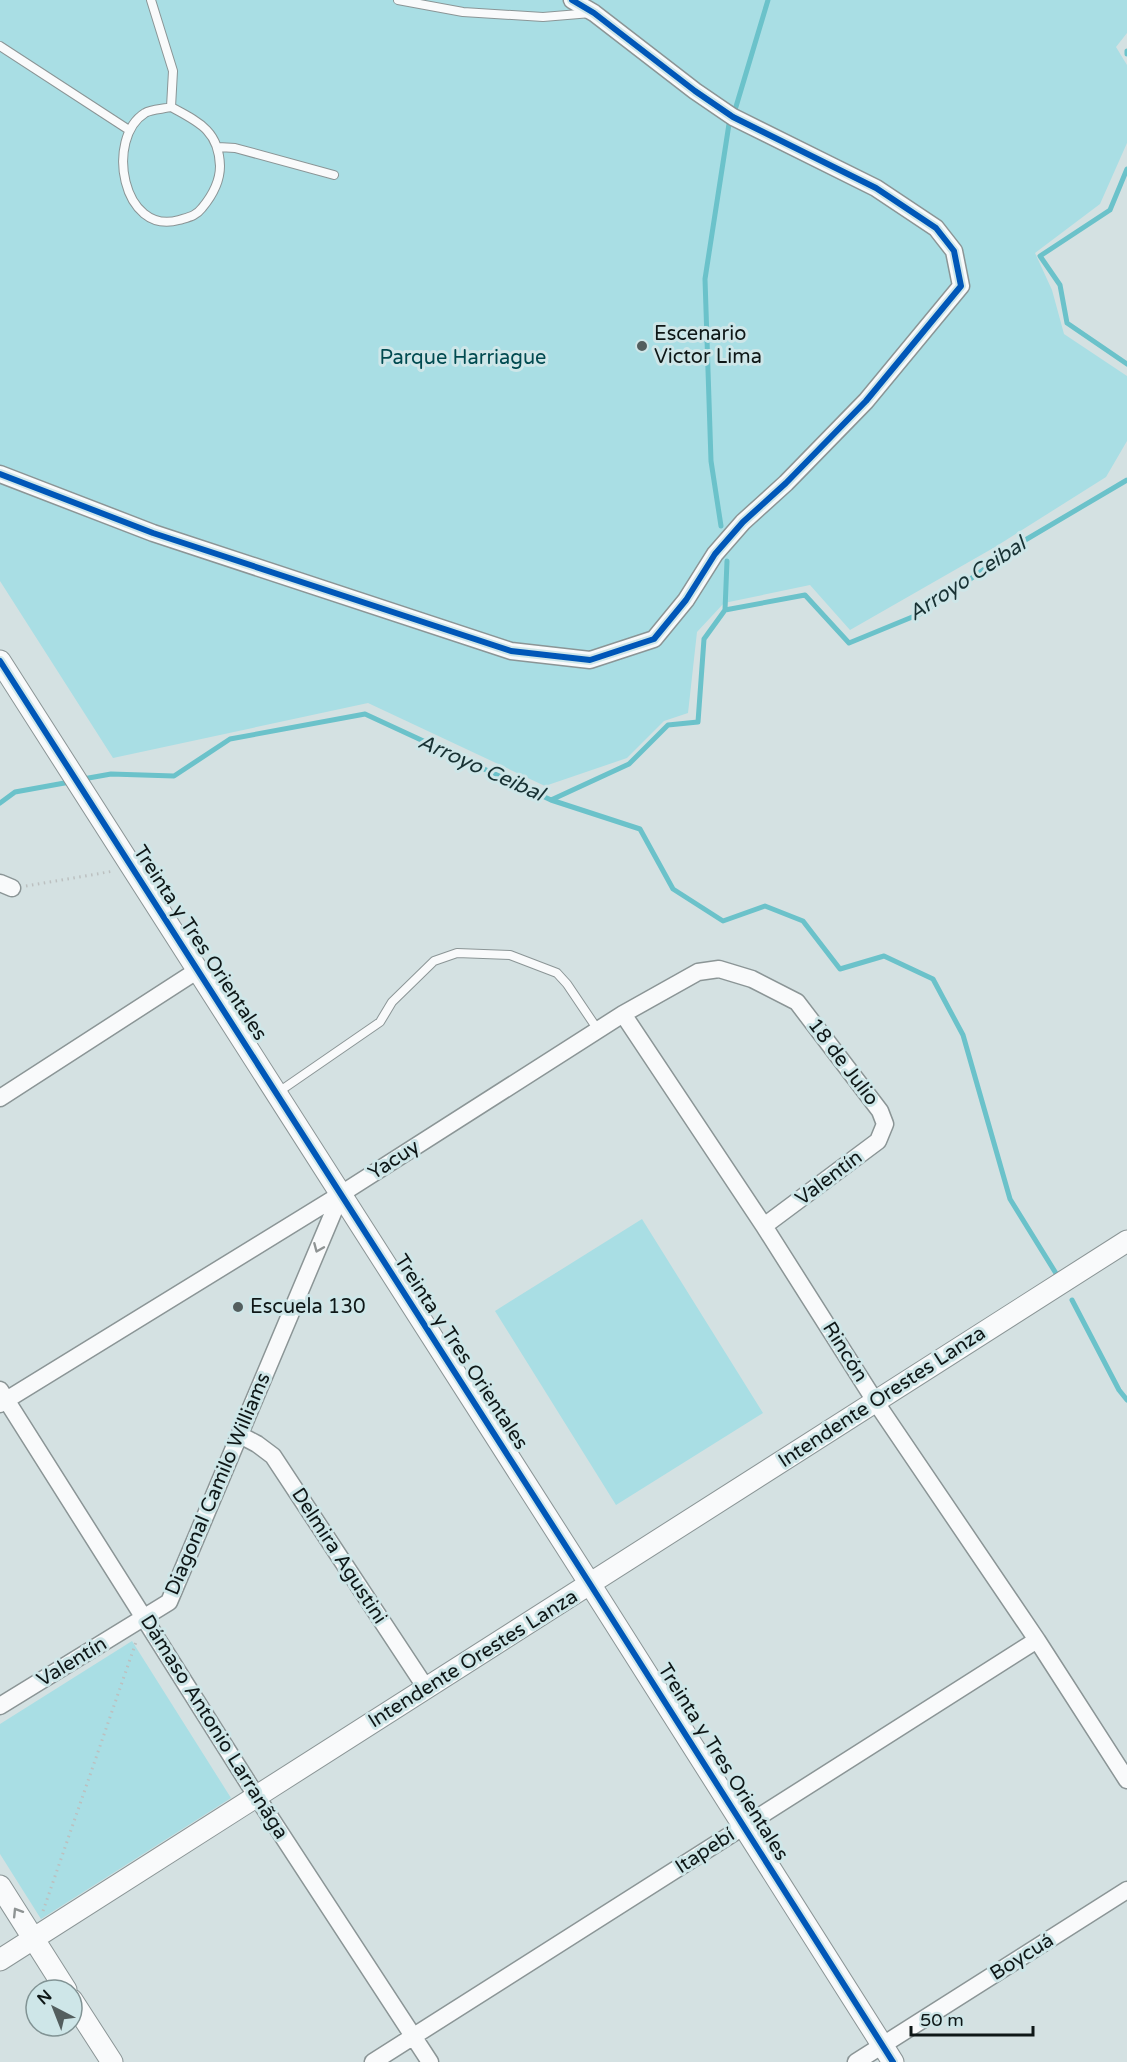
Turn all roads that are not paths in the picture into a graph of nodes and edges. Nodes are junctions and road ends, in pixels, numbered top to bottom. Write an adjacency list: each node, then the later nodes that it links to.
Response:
1 (151, 0): 6 (lane)
2 (398, 0): 4 (lane)
3 (572, 0): 4 (street)
4 (594, 13): 10 (street)
5 (0, 46): 7 (lane)
6 (171, 106): 7 (lane); 8 (lane)
7 (129, 130): 8 (lane)
8 (218, 147): 9 (lane)
9 (334, 175)
10 (0, 474)
11 (0, 661): 12 (street, Treinta y Tres Orientales)
12 (198, 970): 16 (street, Treinta y Tres Orientales); 17 (street)
13 (797, 1002): 14 (street, Yacuy); 18 (street, 18 de Julio)
14 (622, 1014): 15 (street, Yacuy); 20 (street, Rincón)
15 (598, 1030): 16 (lane); 19 (street, Yacuy)
16 (276, 1094): 19 (street, Treinta y Tres Orientales)
17 (0, 1098)
18 (885, 1124): 20 (street, Valentín)
19 (341, 1194): 22 (street, Yacuy); 24 (street, Diagonal Camilo Williams, one-way to 24); 25 (street, Treinta y Tres Orientales)
20 (764, 1226): 23 (street, Rincón)
21 (1124, 1243): 23 (street, Intendente Orestes Lanza)
22 (2, 1398): 26 (street, Dámaso Antonio Larranãga)
23 (875, 1401): 25 (street, Intendente Orestes Lanza); 27 (street, Rincón)
24 (240, 1436): 26 (street, Diagonal Camilo Williams); 28 (street, Delmira Agustini)
25 (590, 1584): 28 (street, Intendente Orestes Lanza); 32 (street, Treinta y Tres Orientales)
26 (145, 1618): 29 (street, Valentín); 31 (street, Dámaso Antonio Larranãga)
27 (1037, 1640): 30 (street, Rincón); 32 (street, Itapebí)
28 (426, 1688): 31 (street, Intendente Orestes Lanza)
29 (0, 1706)
30 (1127, 1780)
31 (257, 1797): 35 (street, Intendente Orestes Lanza); 39 (street, Dámaso Antonio Larranãga)
32 (744, 1826): 39 (street, Itapebí); 40 (street, Treinta y Tres Orientales)
33 (0, 1886): 35 (street, one-way to 33)
34 (1127, 1890): 40 (street, Boycuá)
35 (34, 1939): 36 (street, Intendente Orestes Lanza); 37 (street)
36 (0, 1960)
37 (58, 1978)
38 (84, 2019): 41 (street)
39 (414, 2036): 42 (street, Itapebí); 43 (street, Dámaso Antonio Larranãga)
40 (888, 2054): 44 (street, Boycuá)
41 (111, 2062)
42 (374, 2062)
43 (430, 2062)
44 (856, 2062)

